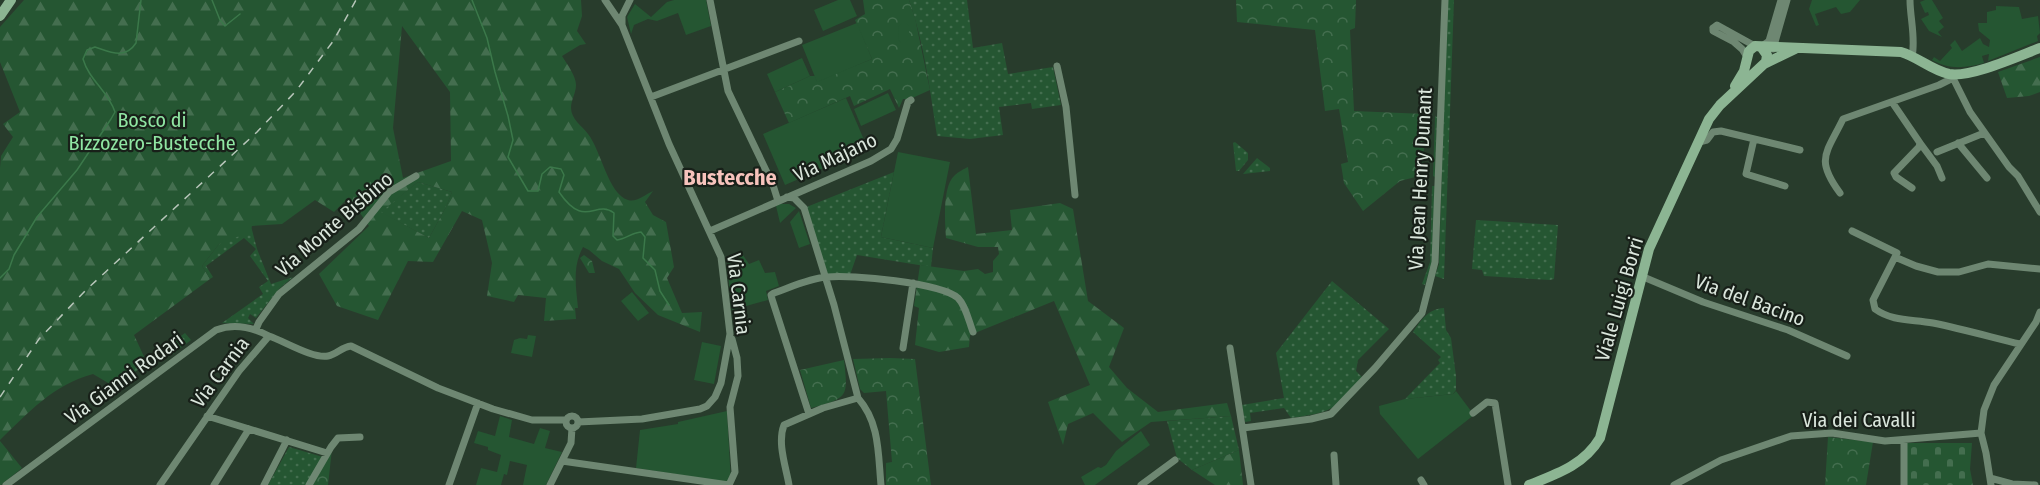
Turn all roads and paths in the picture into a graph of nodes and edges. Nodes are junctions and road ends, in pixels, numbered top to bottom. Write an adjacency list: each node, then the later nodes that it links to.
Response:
1 (10, 0): 10 (main road)
2 (605, 0): 11 (street, Via Carnia)
3 (630, 0): 11 (street)
4 (710, 0): 21 (street)
5 (1445, 0): 69 (street, Via Jean Henry Dunant)
6 (1781, 0): 13 (street)
7 (1787, 0): 14 (street)
8 (1919, 0): 9 (street)
9 (1910, 2): 17 (street)
10 (0, 16)
11 (622, 24): 23 (street, Via Carnia)
12 (799, 41): 21 (street)
13 (1759, 47): 14 (main road, Viale Luigi Borri); 18 (main road); 18 (street); 19 (main road)
14 (1774, 47): 15 (main road, Viale Luigi Borri); 19 (street)
15 (1801, 47): 17 (main road, Viale Luigi Borri); 19 (main road, Viale Luigi Borri)
16 (2040, 48): 22 (main road)
17 (1912, 56): 22 (main road, Viale Luigi Borri)
18 (1747, 59): 19 (main road); 24 (main road, Viale Luigi Borri)
19 (1764, 63): 24 (main road, Viale Luigi Borri)
20 (1057, 66): 40 (street)
21 (723, 70): 23 (street); 42 (street)
22 (1954, 74): 26 (street); 27 (street)
23 (651, 97): 44 (street, Via Carnia)
24 (1727, 98): 29 (main road, Viale Luigi Borri)
25 (911, 100): 41 (street, Via Majano)
26 (1892, 102): 30 (street); 39 (street)
27 (1984, 133): 31 (street); 43 (street)
28 (1754, 139): 29 (street); 32 (street); 37 (street)
29 (1699, 142): 48 (main road, Viale Luigi Borri)
30 (1920, 143): 35 (street); 38 (street)
31 (1958, 143): 33 (street); 36 (street)
32 (1800, 150)
33 (1937, 152)
34 (416, 176): 53 (street, Via Monte Bisbino)
35 (1942, 178)
36 (1987, 178)
37 (1785, 186)
38 (1912, 188)
39 (1840, 193)
40 (1075, 195)
41 (788, 197): 42 (street, Via Majano); 49 (street)
42 (778, 201): 44 (street, Via Majano)
43 (2040, 212)
44 (710, 231): 55 (street, Via Carnia)
45 (1851, 231): 46 (street)
46 (1895, 257): 47 (street); 57 (street)
47 (2040, 269)
48 (1641, 276): 60 (street, Via del Bacino); 79 (main road, Viale Luigi Borri)
49 (825, 277): 50 (street); 61 (street); 64 (street)
50 (913, 283): 54 (street); 58 (street)
51 (2040, 312): 52 (street)
52 (2038, 324): 57 (street)
53 (256, 329): 56 (street, Via Gianni Rodari); 81 (street, Via Gianni Rodari)
54 (973, 332)
55 (730, 334): 67 (street, Via Carnia); 88 (street)
56 (269, 336): 62 (street, Via Carnia); 65 (street, Via Carnia)
57 (2020, 344): 71 (street)
58 (903, 348)
59 (1230, 348): 69 (street)
60 (1847, 356)
61 (858, 398): 64 (street); 90 (street)
62 (478, 404): 66 (street, Via Carnia); 86 (street)
63 (1473, 413): 94 (street)
64 (809, 414): 89 (street)
65 (207, 416): 70 (street); 82 (street, Via Carnia)
66 (566, 420): 67 (street); 68 (street)
67 (578, 422): 68 (street)
68 (572, 428): 78 (street)
69 (1242, 428): 92 (street)
70 (249, 429): 73 (street); 83 (street)
71 (1981, 433): 74 (street, Via dei Cavalli); 80 (street)
72 (360, 437): 75 (street)
73 (287, 440): 75 (street); 84 (street)
74 (1904, 440): 96 (street, Via dei Cavalli); 97 (street)
75 (327, 453): 85 (street)
76 (1334, 455): 93 (street)
77 (1175, 460): 91 (street)
78 (562, 461): 87 (street); 88 (street)
79 (1557, 480): 95 (main road, Viale Luigi Borri)
80 (1990, 482): 98 (street)
81 (6, 485)
82 (160, 485)
83 (214, 485)
84 (264, 485)
85 (309, 485)
86 (449, 485)
87 (550, 485)
88 (729, 485)
89 (789, 485)
90 (880, 485)
91 (1141, 485)
92 (1251, 485)
93 (1336, 485)
94 (1508, 485)
95 (1529, 485)
96 (1674, 485)
97 (1905, 485)
98 (2035, 485)

